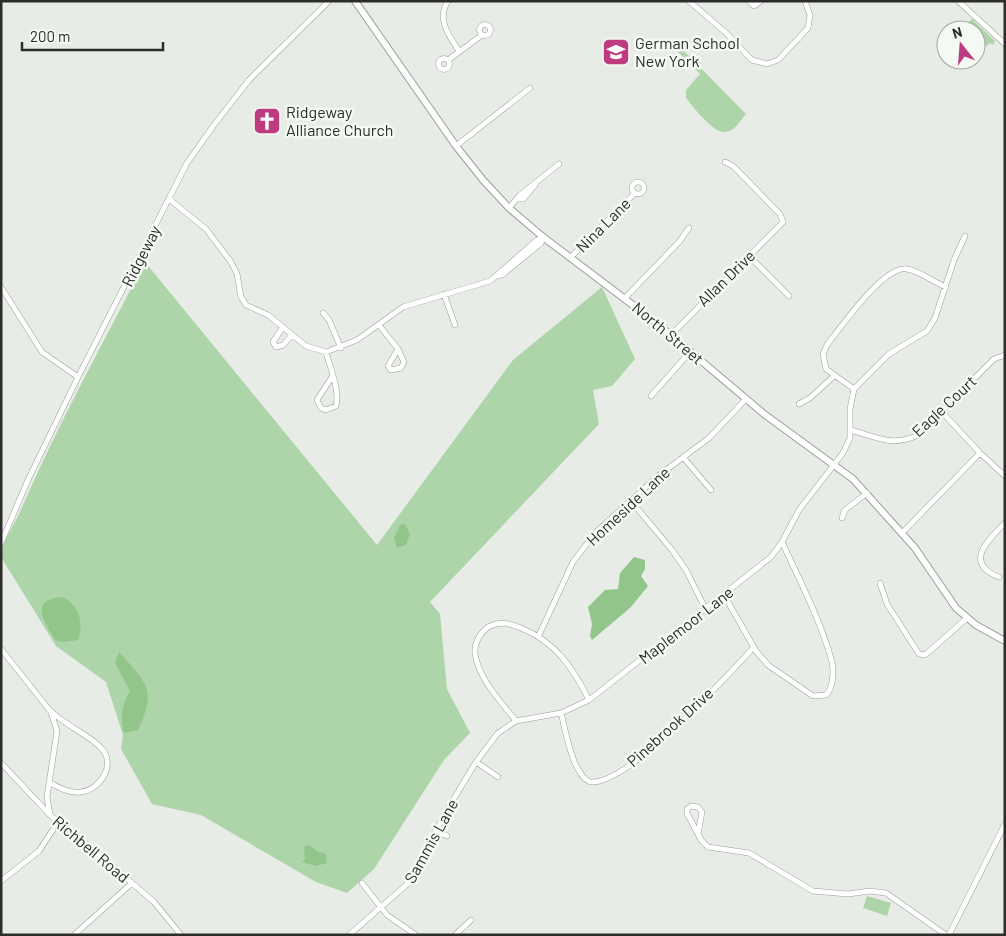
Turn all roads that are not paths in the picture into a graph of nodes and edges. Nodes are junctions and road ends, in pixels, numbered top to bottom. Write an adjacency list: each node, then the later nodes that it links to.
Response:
1 (329, 1): 18 (street, Ridgeway)
2 (354, 1): 14 (main road, North Street)
3 (448, 1): 11 (street)
4 (689, 1): 7 (street)
5 (749, 1): 6 (street)
6 (761, 1)
7 (805, 1)
8 (958, 1): 10 (street)
9 (482, 35): 11 (street)
10 (1005, 44)
11 (459, 51): 12 (street)
12 (448, 60)
13 (530, 88): 14 (street)
14 (456, 146): 19 (main road, North Street)
15 (725, 162): 23 (street, Allan Drive)
16 (558, 164): 19 (street)
17 (635, 193): 24 (street, Nina Lane)
18 (170, 199): 33 (street); 43 (street, Ridgeway)
19 (509, 208): 22 (main road, North Street)
20 (689, 228): 29 (street)
21 (965, 236): 26 (street)
22 (543, 237): 24 (main road, North Street); 27 (street)
23 (749, 256): 28 (street); 35 (street, Allan Drive)
24 (571, 257): 29 (main road, North Street)
25 (1, 287): 43 (street)
26 (946, 287): 42 (street); 44 (street)
27 (444, 294): 31 (street); 32 (street)
28 (789, 296)
29 (625, 298): 35 (main road, North Street)
30 (323, 313): 36 (street)
31 (379, 325): 36 (street); 37 (street)
32 (455, 325)
33 (283, 327): 34 (street); 34 (street)
34 (292, 335): 38 (street)
35 (671, 335): 39 (main road, North Street)
36 (341, 348): 38 (street)
37 (398, 349)
38 (326, 352): 41 (street)
39 (690, 352): 45 (street); 46 (main road, North Street)
40 (1005, 356): 48 (street, Eagle Court)
41 (332, 376): 41 (street)
42 (834, 376): 44 (street); 47 (street)
43 (78, 377): 61 (street, Ridgeway)
44 (854, 389): 49 (street, Maplemoor Lane)
45 (651, 396)
46 (746, 399): 51 (street, Homeside Lane); 52 (main road, North Street)
47 (799, 404)
48 (942, 411): 49 (street, Eagle Court); 50 (street)
49 (850, 430): 52 (street, Maplemoor Lane)
50 (980, 453): 53 (street); 59 (street)
51 (683, 457): 54 (street); 56 (street, Homeside Lane)
52 (834, 464): 55 (main road, North Street); 60 (street, Maplemoor Lane)
53 (1005, 476)
54 (711, 490)
55 (867, 493): 57 (street); 59 (main road, North Street)
56 (631, 501): 65 (street); 67 (street, Homeside Lane)
57 (842, 518)
58 (1005, 523): 62 (street)
59 (902, 533): 66 (main road, North Street)
60 (782, 542): 64 (street, Maplemoor Lane); 69 (street)
61 (1, 543)
62 (999, 577)
63 (880, 582): 66 (street)
64 (724, 594): 65 (street, Maplemoor Lane); 69 (street)
65 (705, 608): 71 (street, Maplemoor Lane)
66 (967, 618): 68 (main road, North Street)
67 (539, 635): 71 (street); 74 (street)
68 (1005, 641)
69 (754, 647): 73 (street, Pinebrook Drive)
70 (1, 649): 72 (street)
71 (589, 700): 73 (street, Maplemoor Lane)
72 (51, 712): 75 (street); 76 (street)
73 (561, 713): 74 (street, Maplemoor Lane)
74 (516, 721): 77 (street, Maplemoor Lane)
75 (67, 725): 76 (street); 81 (street)
76 (57, 730): 81 (street)
77 (498, 733): 78 (street, Sammis Lane)
78 (476, 762): 80 (street); 85 (street, Sammis Lane)
79 (1, 763): 82 (street, Richbell Road)
80 (498, 777)
81 (48, 782): 82 (street)
82 (50, 815): 83 (street, Richbell Road)
83 (58, 822): 88 (street); 89 (street, Richbell Road)
84 (1005, 824): 98 (street)
85 (435, 830): 87 (street); 91 (street, Sammis Lane)
86 (698, 834): 86 (street); 98 (street)
87 (447, 836)
88 (1, 881)
89 (132, 883): 93 (street); 94 (street, Richbell Road)
90 (362, 883): 91 (street)
91 (381, 908): 95 (street, Sammis Lane); 96 (street)
92 (471, 920): 97 (street)
93 (74, 935)
94 (181, 935)
95 (349, 935)
96 (416, 935)
97 (455, 935)
98 (947, 935)

